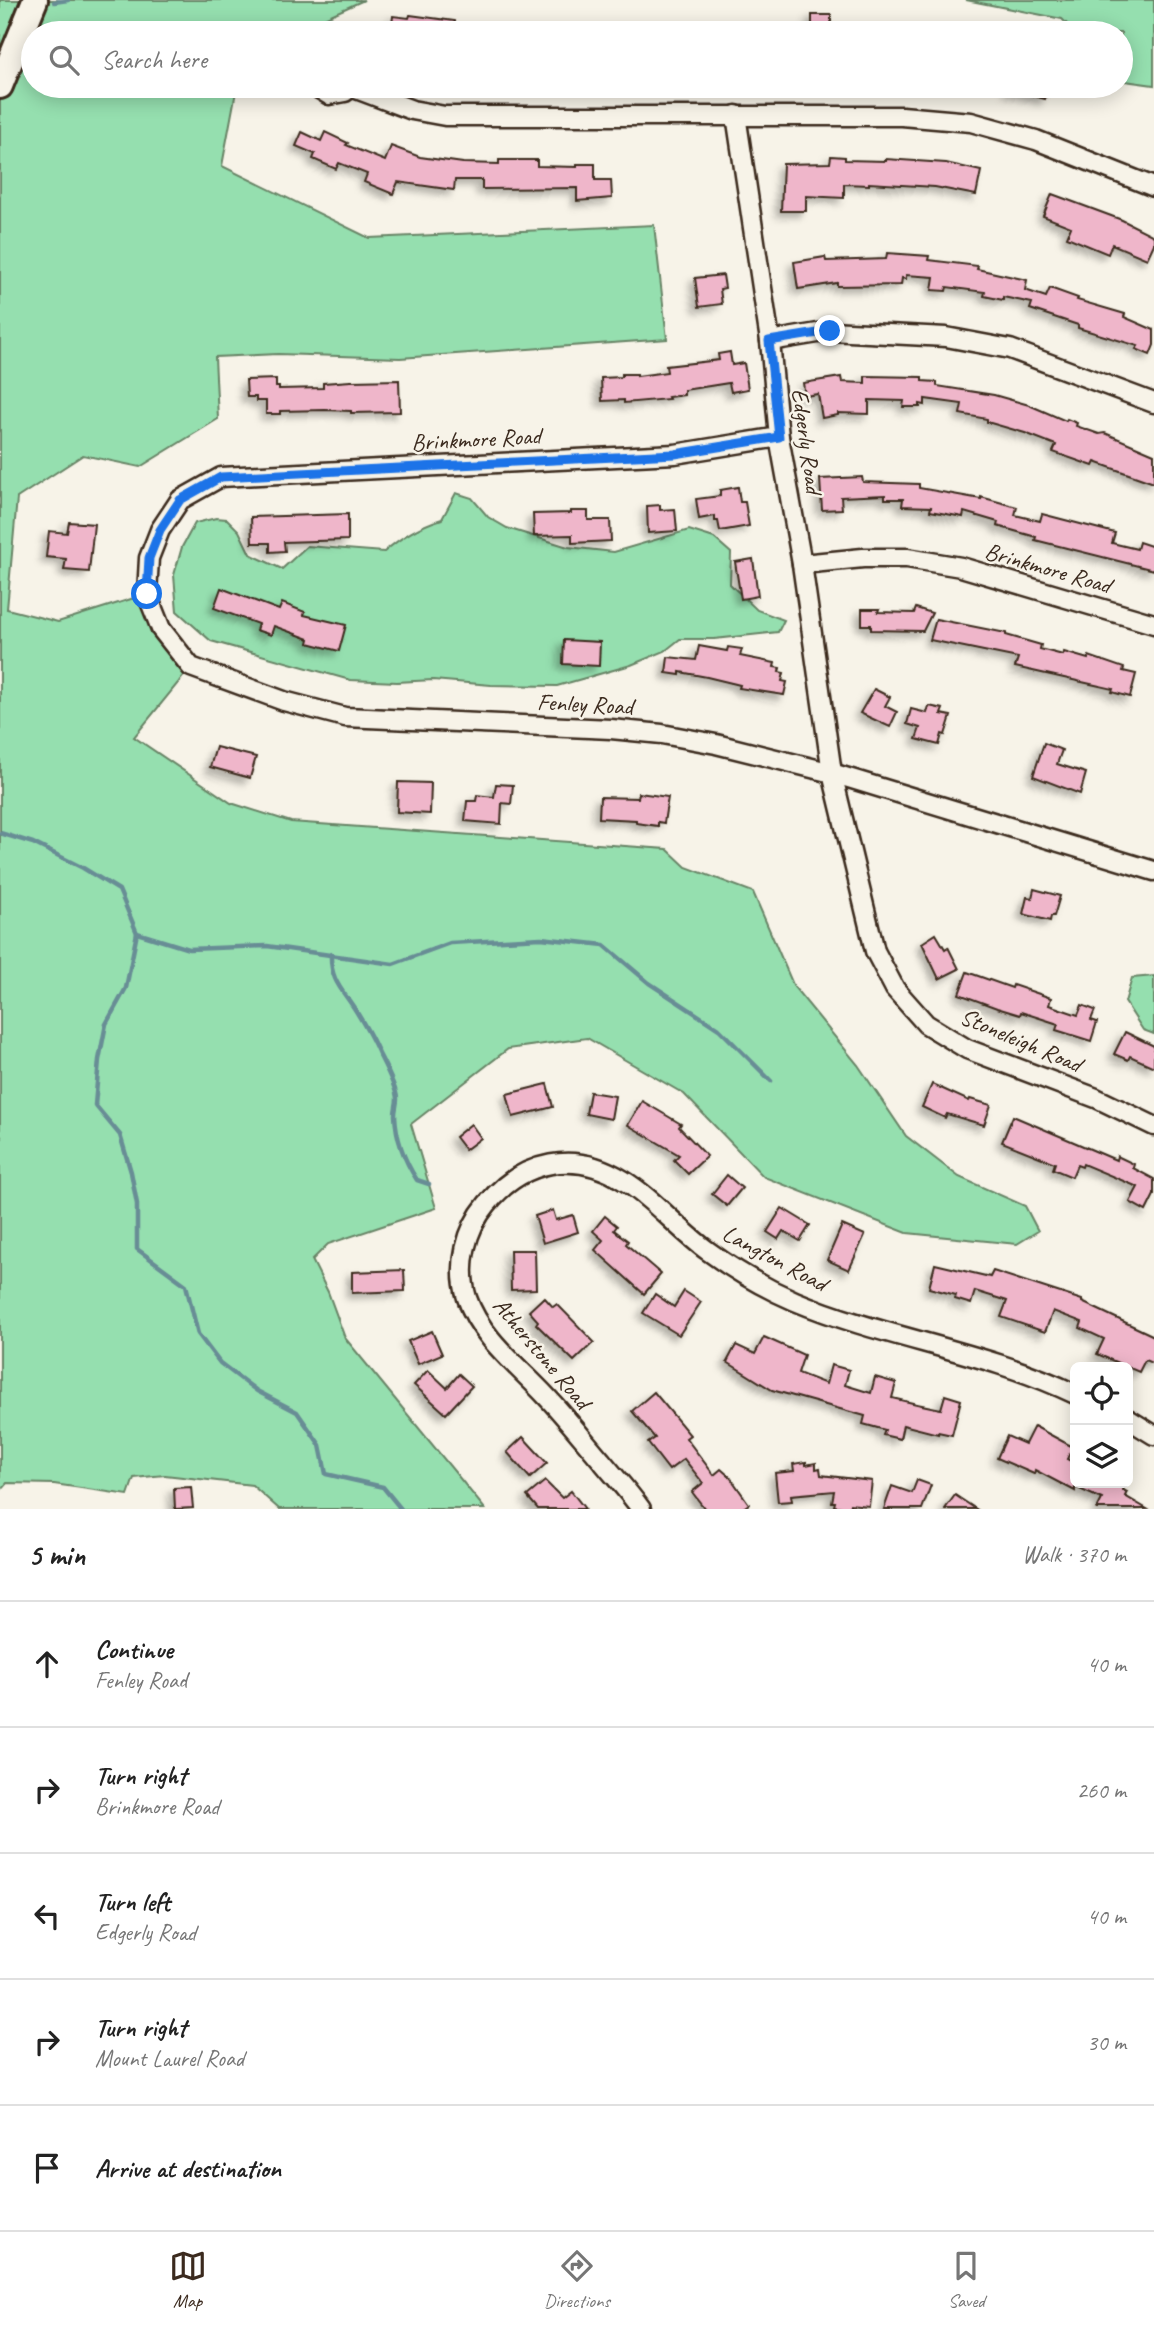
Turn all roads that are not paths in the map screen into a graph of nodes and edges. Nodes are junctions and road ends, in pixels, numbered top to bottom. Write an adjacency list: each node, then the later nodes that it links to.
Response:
1 (34, 3): 2 (street)
2 (27, 21)
3 (21, 35): 4 (street)
4 (0, 86)
5 (382, 98): 6 (street)
6 (736, 115): 7 (street); 8 (street, Edgerly Road)
7 (1154, 187)
8 (769, 341): 9 (street); 10 (street, Edgerly Road)
9 (1154, 403)
10 (779, 437): 11 (street, Brinkmore Road); 12 (street, Edgerly Road)
11 (180, 500): 14 (street, Fenley Road)
12 (803, 565): 13 (street, Brinkmore Road); 14 (street, Edgerly Road)
13 (1154, 624)
14 (832, 773): 15 (street, Fenley Road); 16 (street, Stoneleigh Road)
15 (1154, 871)
16 (1154, 1126)
17 (482, 1210): 18 (street, Langton Road); 21 (street, Atherstone Road)
18 (1070, 1392)
19 (1133, 1422): 20 (street)
20 (1154, 1434)
21 (641, 1509)

